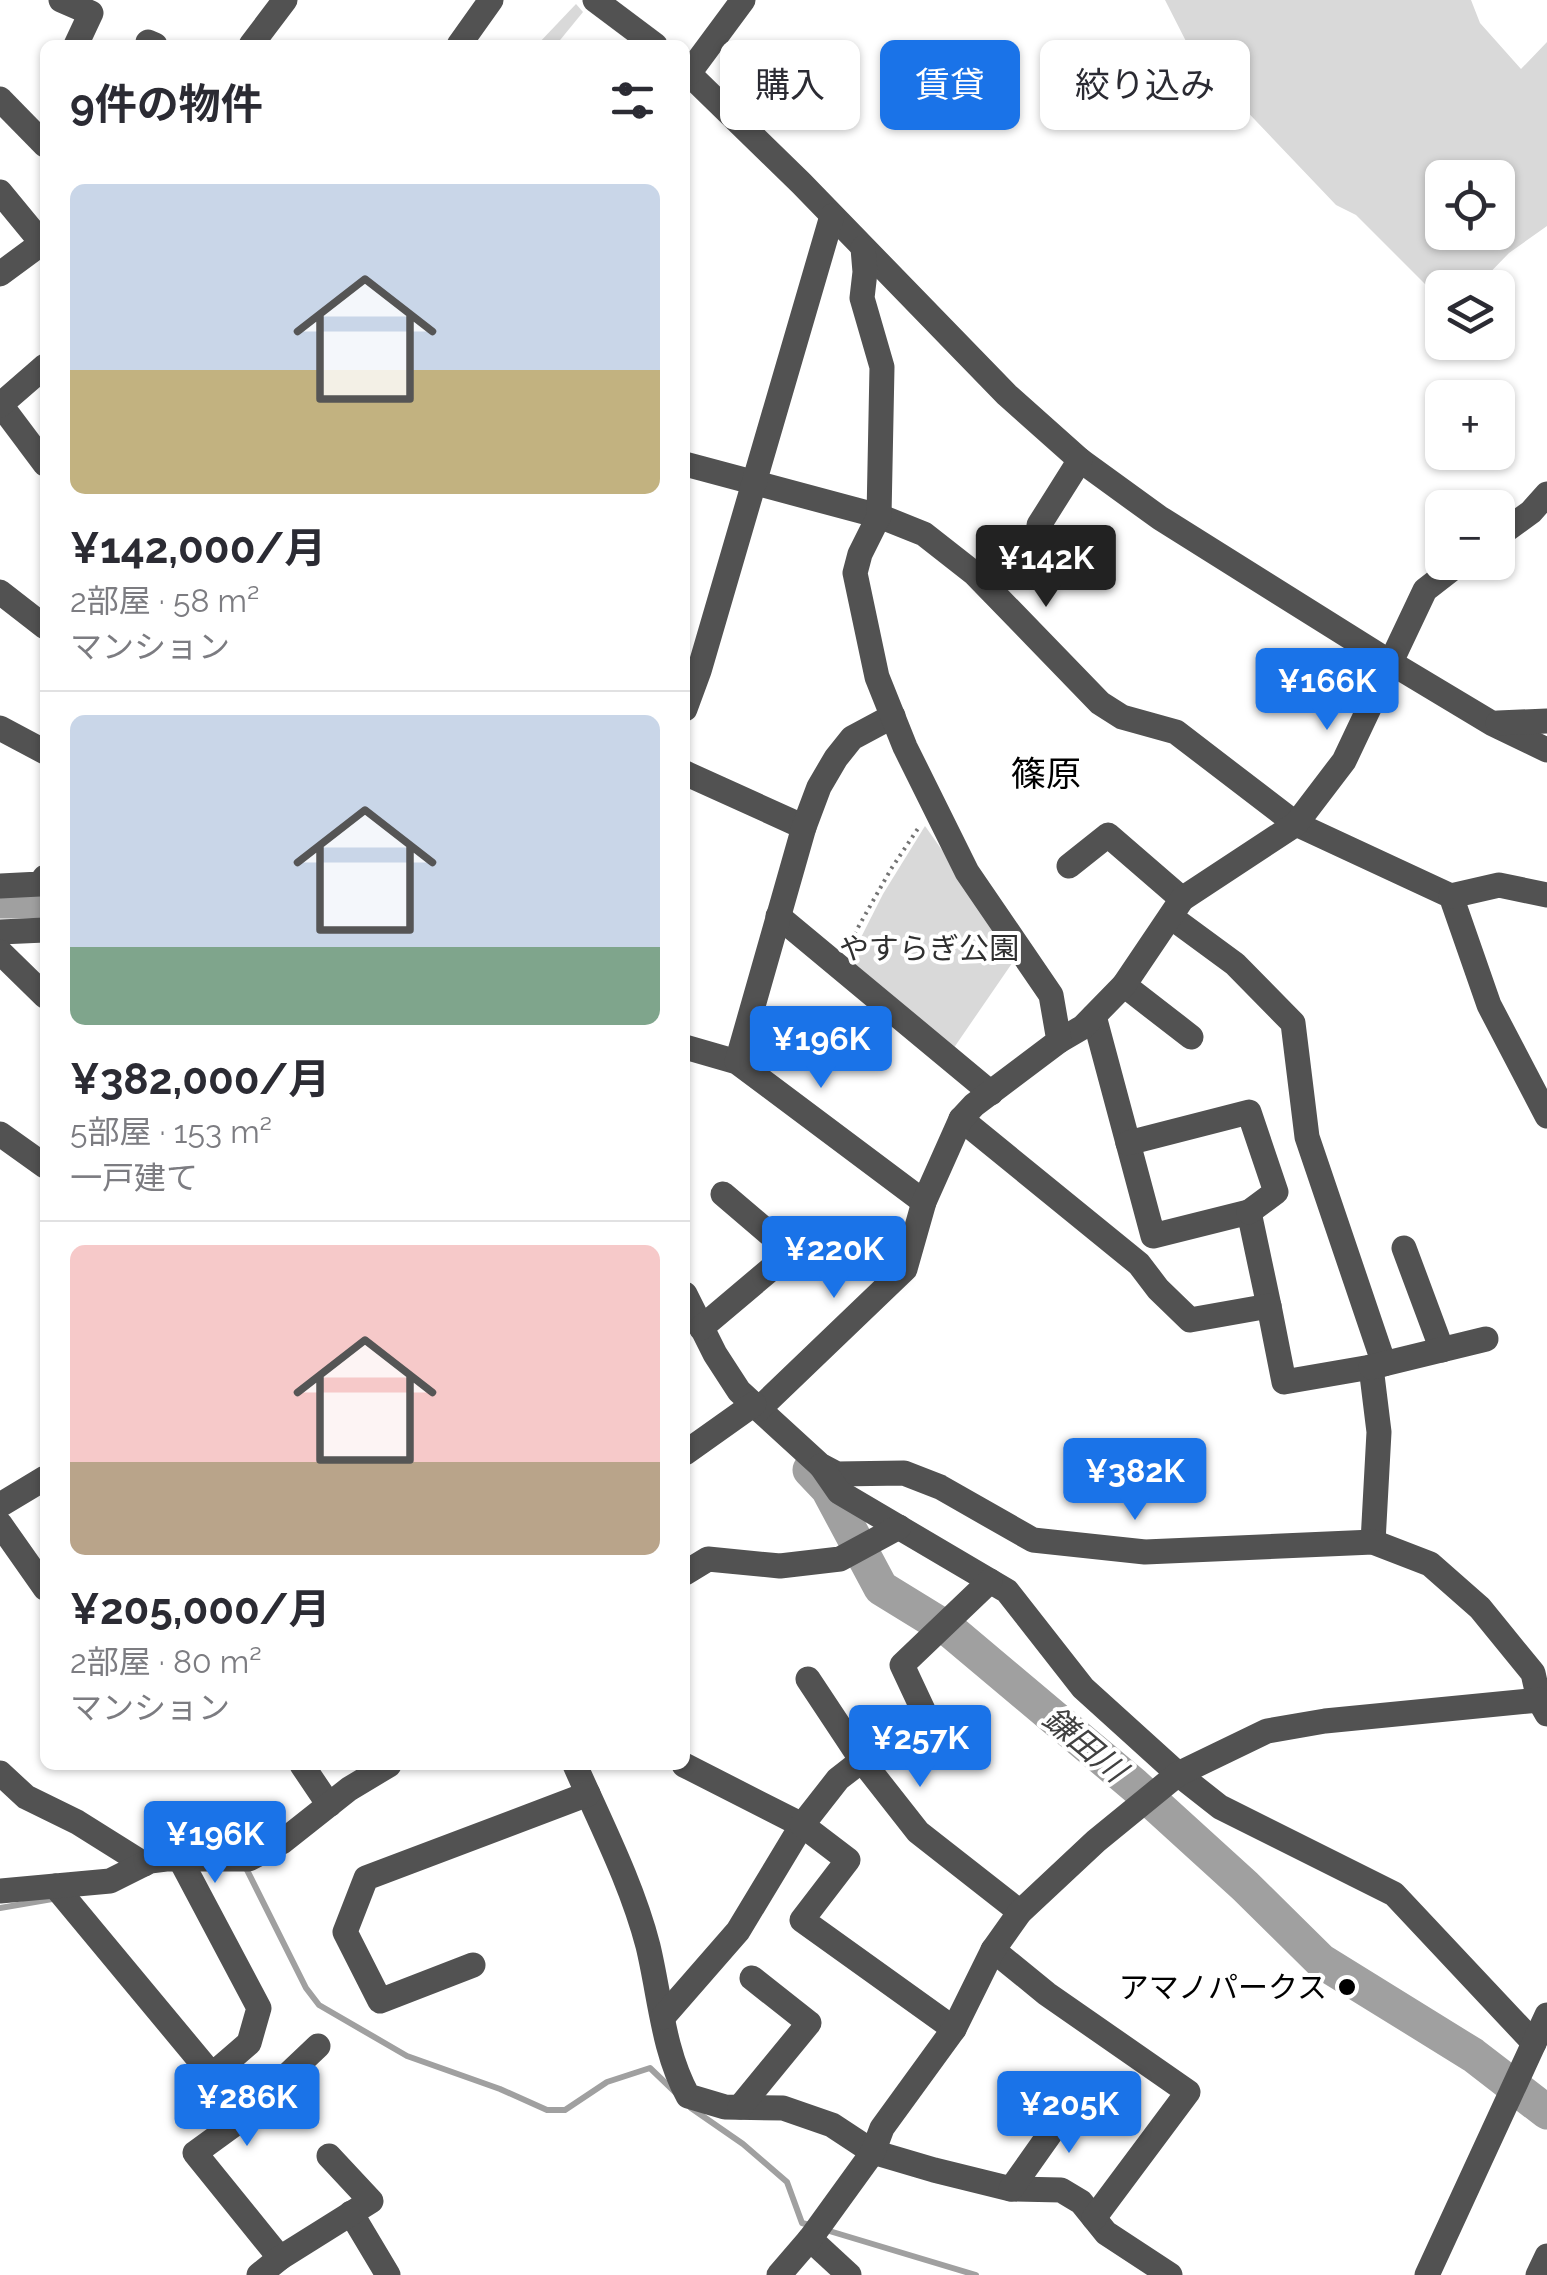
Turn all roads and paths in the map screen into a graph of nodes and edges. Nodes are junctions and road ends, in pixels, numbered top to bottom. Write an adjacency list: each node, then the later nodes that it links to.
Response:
1 (62, 0): 6 (street)
2 (285, 0): 7 (street)
3 (491, 0): 8 (street)
4 (595, 0): 9 (street)
5 (742, 0): 10 (street)
6 (78, 40)
7 (255, 40)
8 (463, 40)
9 (648, 40)
10 (690, 68)
11 (690, 75): 15 (street)
12 (0, 99): 13 (street)
13 (40, 140)
14 (0, 192): 16 (street)
15 (832, 216): 18 (street); 25 (street)
16 (40, 240)
17 (40, 244): 19 (street)
18 (863, 248): 23 (street); 27 (street)
19 (0, 274)
20 (40, 370): 21 (street)
21 (0, 405): 22 (street)
22 (40, 457)
23 (1080, 460): 29 (street); 33 (street)
24 (690, 465): 25 (street)
25 (754, 481): 27 (street); 34 (street)
26 (1547, 494): 28 (street)
27 (879, 516): 35 (street); 43 (street)
28 (1515, 524)
29 (1039, 525)
30 (1438, 580): 33 (street)
31 (0, 592): 32 (street)
32 (40, 624)
33 (1393, 664): 37 (street); 43 (street)
34 (690, 695)
35 (892, 716): 42 (street); 44 (street)
36 (1547, 721): 37 (street)
37 (1493, 724): 40 (street)
38 (0, 728): 39 (street)
39 (40, 749)
40 (1547, 750)
41 (690, 775): 44 (street)
42 (936, 808): 55 (path); 60 (street)
43 (1296, 824): 49 (street); 50 (street)
44 (804, 826): 51 (street)
45 (1069, 866): 50 (street)
46 (40, 884): 47 (street)
47 (0, 886)
48 (1547, 895): 49 (street)
49 (1451, 896): 64 (street)
50 (1177, 908): 56 (street); 78 (street)
51 (778, 916): 55 (street); 62 (street)
52 (40, 930): 53 (street)
53 (0, 932)
54 (0, 952): 57 (street)
55 (836, 965): 63 (street)
56 (1124, 985): 58 (street); 59 (street)
57 (40, 991)
58 (1094, 1016): 60 (street); 67 (street)
59 (1190, 1037)
60 (1059, 1041): 63 (street)
61 (690, 1048): 62 (street)
62 (736, 1062): 70 (street)
63 (991, 1092): 65 (street)
64 (1547, 1116)
65 (961, 1119): 70 (street); 74 (street)
66 (0, 1134): 68 (street)
67 (1128, 1142): 71 (street); 71 (street)
68 (40, 1162)
69 (723, 1194): 75 (street)
70 (924, 1202): 79 (street)
71 (1249, 1212): 74 (street)
72 (1404, 1248): 77 (street)
73 (690, 1305): 75 (street)
74 (1269, 1306): 78 (street)
75 (701, 1328): 79 (street)
76 (1486, 1339): 77 (street)
77 (1442, 1350): 78 (street)
78 (1378, 1366): 86 (street)
79 (756, 1407): 80 (street); 81 (street)
80 (690, 1449)
81 (820, 1465): 85 (street); 86 (street)
82 (40, 1481): 83 (street)
83 (0, 1505)
84 (0, 1524): 88 (street)
85 (899, 1527): 87 (street); 89 (street)
86 (1374, 1542): 91 (street)
87 (690, 1570)
88 (40, 1581)
89 (990, 1581): 92 (street); 98 (street)
90 (808, 1679): 92 (street)
91 (1543, 1707): 98 (street)
92 (863, 1762): 101 (street); 106 (street)
93 (690, 1768): 101 (street)
94 (305, 1770): 100 (street)
95 (381, 1770): 100 (street)
96 (577, 1770): 99 (street)
97 (0, 1774): 103 (street)
98 (1178, 1774): 106 (street); 113 (street)
99 (588, 1794): 108 (street); 111 (street)
100 (329, 1805): 102 (street)
101 (802, 1825): 111 (street); 112 (street)
102 (180, 1859): 103 (street); 104 (street)
103 (144, 1864): 104 (street)
104 (55, 1886): 105 (street)
105 (0, 1891)
106 (1020, 1912): 107 (street)
107 (993, 1950): 112 (street); 121 (street)
108 (472, 1965)
109 (752, 1978): 116 (street)
110 (1547, 2015): 113 (street)
111 (663, 2017): 116 (street)
112 (954, 2029): 117 (street)
113 (1534, 2043): 130 (street)
114 (318, 2046): 124 (street)
115 (1081, 2090): 119 (street)
116 (740, 2107): 117 (street)
117 (874, 2152): 119 (street); 122 (street)
118 (330, 2156): 120 (street)
119 (1011, 2190): 121 (street)
120 (352, 2214): 124 (street); 126 (street)
121 (1094, 2218): 129 (street)
122 (810, 2240): 127 (street); 128 (street)
123 (1547, 2256): 131 (street)
124 (280, 2258): 125 (street)
125 (259, 2275)
126 (388, 2275)
127 (779, 2275)
128 (849, 2275)
129 (1170, 2275)
130 (1426, 2275)
131 (1538, 2275)

